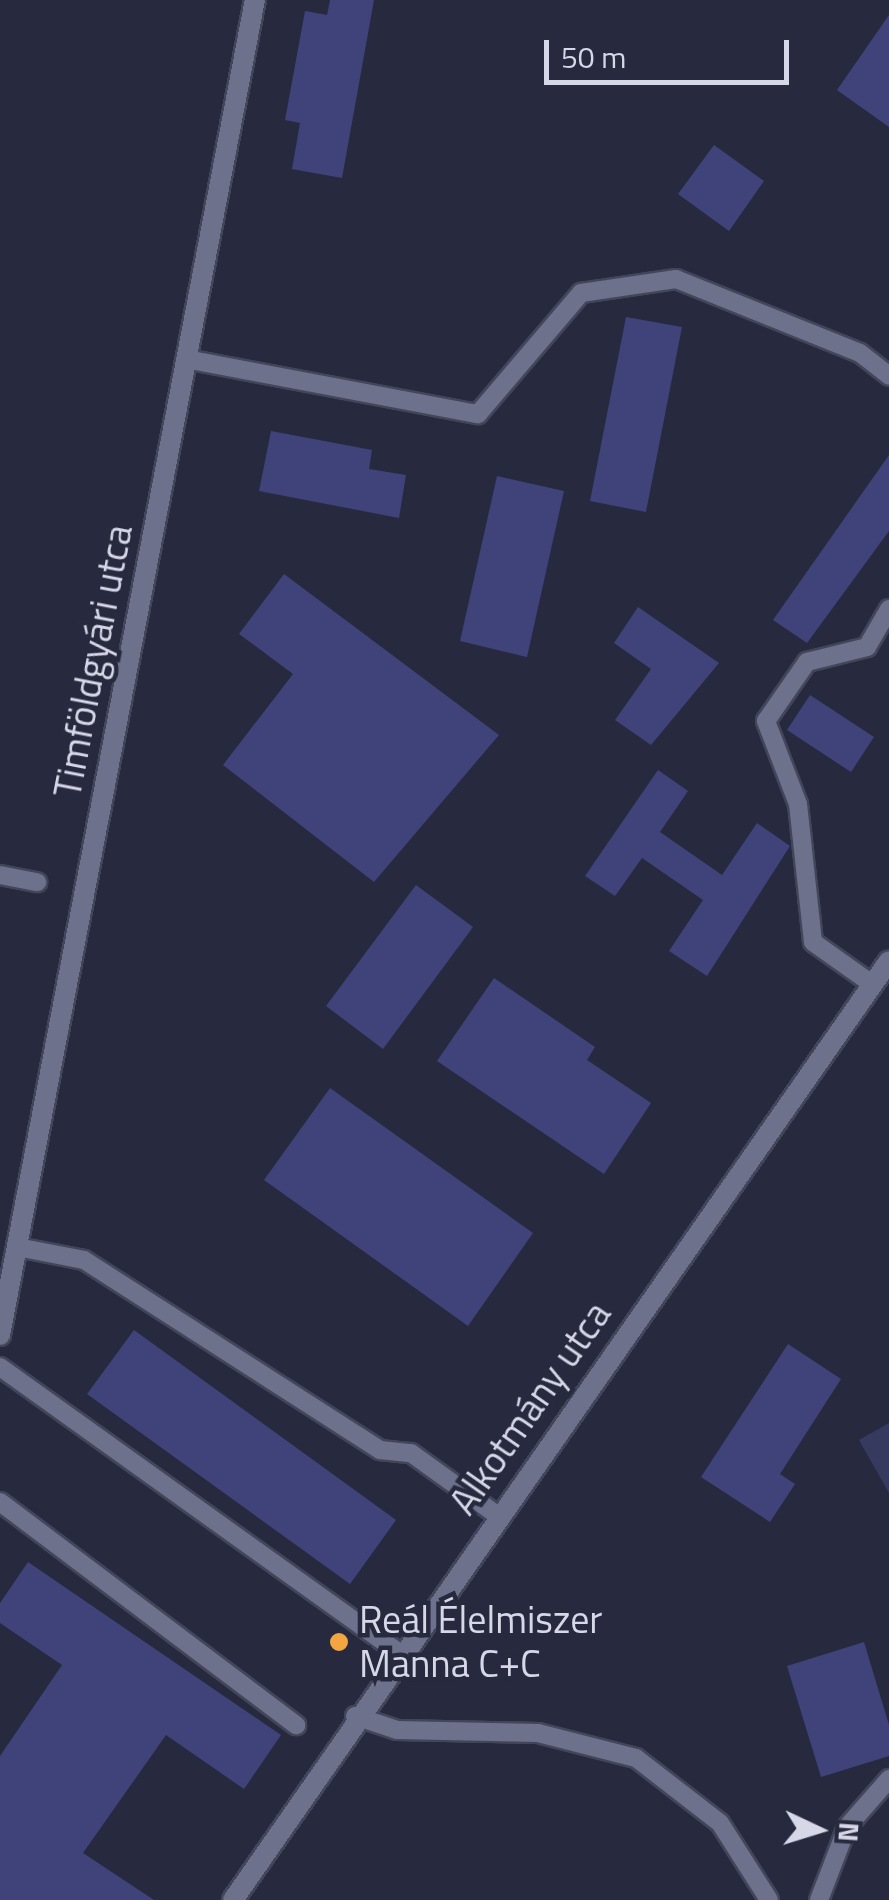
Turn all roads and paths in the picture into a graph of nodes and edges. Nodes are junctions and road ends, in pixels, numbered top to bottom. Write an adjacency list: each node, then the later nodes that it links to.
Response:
1 (255, 0): 2 (street, Timföldgyári utca)
2 (186, 359): 3 (lane); 9 (street, Timföldgyári utca)
3 (889, 376)
4 (889, 610): 8 (lane)
5 (0, 875): 6 (lane)
6 (37, 882)
7 (889, 961): 8 (street, Alkotmány utca)
8 (872, 984): 13 (street, Alkotmány utca)
9 (17, 1247): 10 (street, Timföldgyári utca); 13 (lane)
10 (0, 1334)
11 (0, 1367): 14 (lane)
12 (0, 1502): 16 (lane)
13 (497, 1516): 14 (street, Alkotmány utca)
14 (399, 1653): 15 (street, Alkotmány utca)
15 (354, 1716): 18 (street, Alkotmány utca); 19 (lane)
16 (296, 1725)
17 (889, 1778): 20 (lane)
18 (233, 1900)
19 (769, 1900)
20 (819, 1900)

